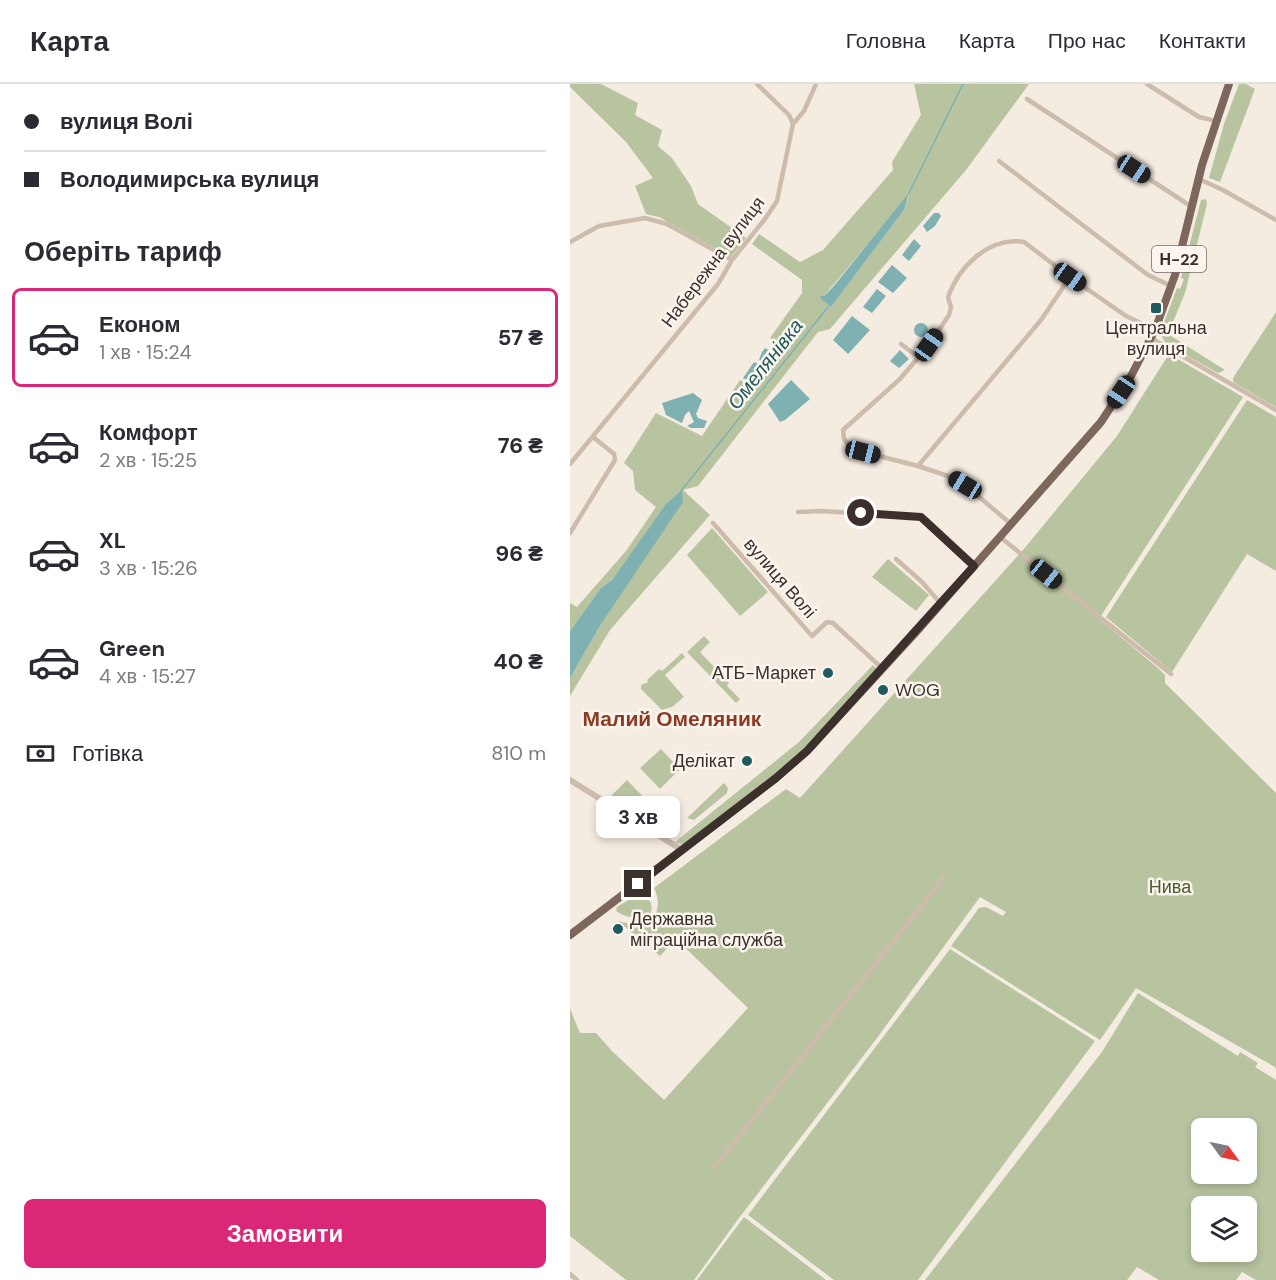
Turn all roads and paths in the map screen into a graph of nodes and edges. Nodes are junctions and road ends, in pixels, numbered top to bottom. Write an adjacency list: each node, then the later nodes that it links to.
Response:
1 (757, 84): 7 (street)
2 (816, 84): 7 (street, Набережна вулиця)
3 (1147, 84): 6 (street)
4 (1229, 84): 6 (main road, Н-22)
5 (1027, 99): 10 (street)
6 (1216, 121): 9 (main road, Н-22)
7 (793, 124): 13 (street, Набережна вулиця)
8 (999, 161): 15 (street)
9 (1199, 179): 10 (main road, Н-22); 11 (street)
10 (1192, 207): 15 (main road, Н-22)
11 (1276, 220)
12 (570, 242): 13 (street)
13 (732, 260): 21 (street, Набережна вулиця)
14 (1070, 277): 16 (street); 19 (street); 23 (street)
15 (1171, 286): 16 (main road, Н-22)
16 (1155, 330): 17 (main road, Н-22)
17 (1151, 338): 20 (street); 26 (main road, Н-22)
18 (901, 344): 19 (street)
19 (918, 357): 23 (street)
20 (1276, 410)
21 (593, 437): 22 (street, Набережна вулиця); 27 (street)
22 (570, 464)
23 (918, 466): 26 (street)
24 (798, 512): 30 (street)
25 (713, 523): 32 (street, вулиця Волі)
26 (1011, 524): 28 (main road, Н-22)
27 (570, 533)
28 (1000, 537): 30 (main road, Н-22); 33 (street)
29 (896, 559): 31 (street)
30 (974, 566): 31 (main road, Н-22)
31 (940, 604): 32 (main road, Н-22)
32 (882, 669): 35 (main road, Н-22)
33 (1171, 674)
34 (570, 780): 35 (street)
35 (682, 850): 37 (main road, Н-22)
36 (944, 877): 38 (street)
37 (570, 935)
38 (714, 1167)
39 (570, 1274): 40 (street)
40 (577, 1280)

